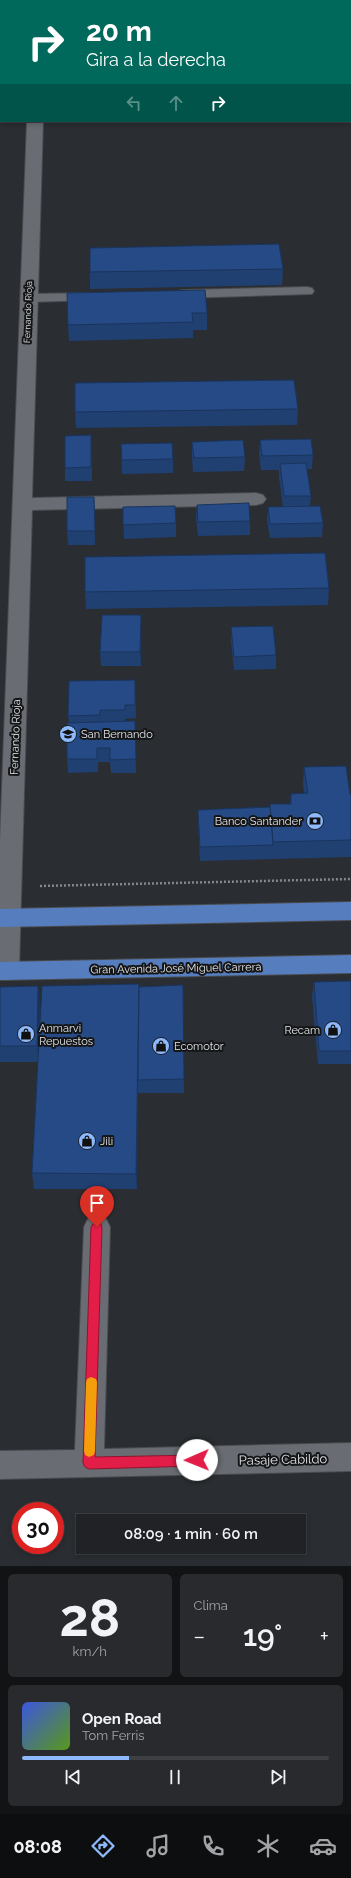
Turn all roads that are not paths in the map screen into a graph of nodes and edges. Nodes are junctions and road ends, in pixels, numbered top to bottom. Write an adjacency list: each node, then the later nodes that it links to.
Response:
1 (35, 122): 5 (street, Fernando Rioja)
2 (307, 291): 3 (lane)
3 (168, 295)
4 (106, 296): 5 (lane)
5 (29, 298): 7 (street, Fernando Rioja)
6 (256, 499): 7 (street)
7 (22, 504): 9 (street, Fernando Rioja)
8 (351, 911): 9 (main road)
9 (5, 918): 11 (street, Fernando Rioja)
10 (351, 964): 11 (main road, Gran Avenida José Miguel Carrera)
11 (4, 971)
12 (97, 1227): 14 (street)
13 (351, 1457): 14 (street, Pasaje Cabildo)
14 (89, 1463): 15 (street, Pasaje Cabildo)
15 (0, 1465)

